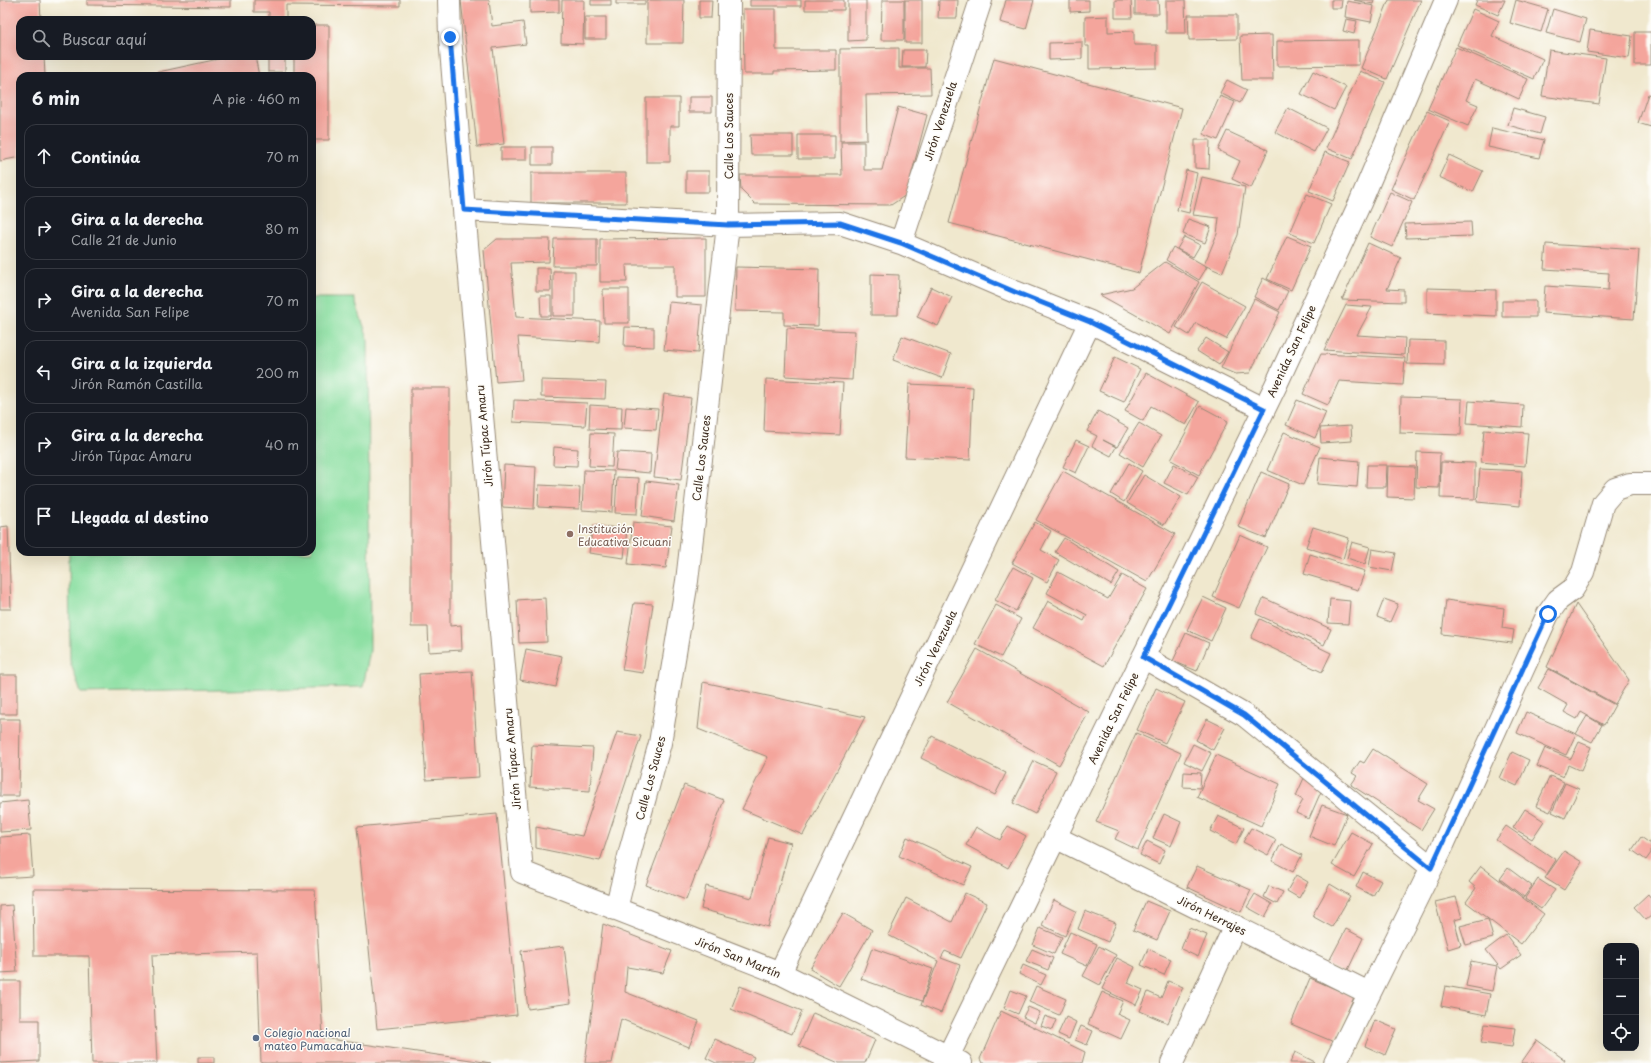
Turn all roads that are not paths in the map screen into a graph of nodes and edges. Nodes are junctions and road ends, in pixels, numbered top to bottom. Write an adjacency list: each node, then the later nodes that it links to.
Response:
1 (449, 0): 5 (street, Jirón Túpac Amaru)
2 (729, 0): 6 (street, Calle Los Sauces)
3 (981, 0): 7 (street, Jirón Venezuela)
4 (1446, 0): 9 (street, Avenida San Felipe)
5 (464, 210): 6 (street); 14 (street, Jirón Túpac Amaru)
6 (728, 225): 7 (street); 15 (street, Calle Los Sauces)
7 (901, 243): 8 (street)
8 (1090, 322): 9 (street); 17 (street, Jirón Venezuela)
9 (1264, 409): 11 (street, Avenida San Felipe)
10 (1651, 484): 13 (street)
11 (1143, 657): 12 (street, Avenida San Felipe); 13 (street)
12 (1055, 837): 16 (street, Jirón Herrajes); 19 (street, Avenida San Felipe)
13 (1431, 868): 18 (street)
14 (522, 872): 15 (street, Jirón San Martín)
15 (616, 909): 17 (street, Jirón San Martín)
16 (1234, 926): 18 (street, Jirón Herrajes); 20 (street)
17 (780, 973): 19 (street, Jirón San Martín)
18 (1369, 993): 21 (street)
19 (952, 1061)
20 (1172, 1063)
21 (1335, 1063)

